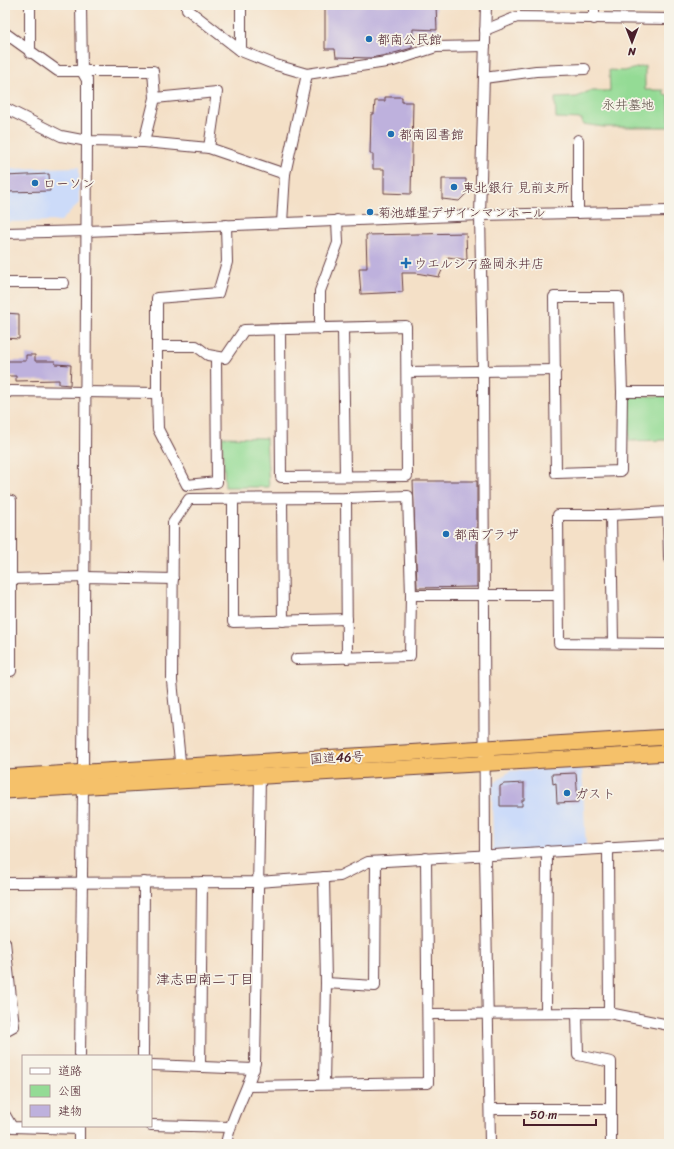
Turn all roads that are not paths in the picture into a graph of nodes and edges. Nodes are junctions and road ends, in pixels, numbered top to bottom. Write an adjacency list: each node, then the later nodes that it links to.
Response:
1 (30, 5): 13 (street)
2 (81, 5): 15 (street)
3 (187, 5): 12 (street)
4 (241, 5): 12 (street)
5 (486, 5): 9 (street)
6 (594, 5): 7 (street)
7 (594, 19): 8 (street); 9 (street)
8 (669, 19)
9 (485, 30): 11 (street)
10 (5, 34): 13 (street)
11 (485, 46): 16 (street); 17 (street)
12 (241, 51): 16 (street)
13 (30, 52): 15 (street)
14 (585, 69): 17 (street)
15 (82, 71): 18 (street); 21 (street)
16 (307, 74): 24 (street)
17 (484, 78): 27 (street)
18 (155, 98): 22 (street); 23 (street)
19 (5, 108): 21 (street)
20 (578, 140): 26 (street)
21 (87, 141): 22 (street); 31 (street)
22 (144, 142): 23 (street)
23 (209, 148): 24 (street)
24 (285, 174): 29 (street)
25 (669, 211): 26 (street)
26 (578, 213): 27 (street)
27 (480, 215): 28 (street); 41 (street)
28 (337, 220): 29 (street); 37 (street)
29 (282, 223): 30 (street)
30 (226, 225): 31 (street); 38 (street)
31 (87, 231): 32 (street); 43 (street)
32 (5, 233)
33 (5, 283): 34 (street)
34 (64, 283)
35 (343, 328): 37 (street); 42 (street); 48 (street)
36 (280, 329): 37 (street); 39 (street); 48 (street)
37 (320, 329)
38 (157, 346): 39 (street); 46 (street)
39 (216, 357): 46 (street)
40 (556, 370): 41 (street); 44 (street); 44 (street)
41 (483, 371): 42 (street); 60 (street)
42 (407, 372): 48 (street)
43 (86, 391): 46 (street); 47 (street); 56 (street)
44 (622, 392): 45 (street)
45 (669, 392)
46 (157, 393)
47 (5, 394)
48 (345, 476)
49 (346, 498): 50 (street); 59 (street); 62 (street)
50 (282, 499): 52 (street); 63 (street)
51 (5, 500): 57 (street)
52 (233, 500): 58 (street); 63 (street)
53 (668, 512): 54 (street); 55 (street)
54 (611, 515): 61 (street); 64 (street)
55 (669, 558)
56 (85, 577): 57 (street); 58 (street); 76 (street)
57 (12, 578): 68 (street)
58 (173, 579): 73 (street)
59 (411, 595): 60 (street); 66 (street)
60 (484, 595): 61 (street); 70 (street)
61 (557, 595): 64 (street)
62 (347, 619): 63 (street); 66 (street)
63 (283, 621)
64 (613, 643): 65 (street)
65 (669, 644)
66 (347, 658): 67 (street)
67 (296, 659)
68 (5, 670)
69 (669, 737): 70 (highway, 国道46号)
70 (484, 748): 72 (street); 73 (highway, 国道46号)
71 (669, 753): 72 (highway, 国道46号)
72 (484, 763): 74 (highway, 国道46号); 81 (street)
73 (182, 774): 74 (highway, 国道46号); 76 (highway, 国道46号)
74 (260, 776): 87 (street)
75 (5, 777): 76 (highway, 国道46号)
76 (83, 778): 77 (highway, 国道46号); 89 (street)
77 (5, 791)
78 (669, 845): 79 (street)
79 (608, 848): 80 (street); 95 (street)
80 (547, 851): 81 (street); 92 (street)
81 (485, 854): 82 (street); 93 (street)
82 (426, 858): 83 (street); 96 (street)
83 (376, 862): 84 (street); 91 (street)
84 (324, 877): 87 (street); 91 (street)
85 (144, 882): 86 (street); 89 (street); 100 (street)
86 (202, 882): 87 (street); 102 (street)
87 (258, 882): 103 (street)
88 (5, 883): 89 (street)
89 (82, 883): 99 (street)
90 (5, 942): 98 (street)
91 (326, 983): 104 (street)
92 (546, 1012): 93 (street); 94 (street)
93 (488, 1013): 96 (street); 106 (street)
94 (577, 1013): 95 (street); 107 (street)
95 (609, 1013): 97 (street)
96 (428, 1014): 104 (street)
97 (669, 1025)
98 (5, 1031)
99 (80, 1055)
100 (143, 1055)
101 (152, 1065): 102 (street)
102 (200, 1067): 103 (street)
103 (254, 1068): 105 (street)
104 (324, 1084): 105 (street)
105 (248, 1086): 111 (street)
106 (490, 1109): 107 (street); 114 (street)
107 (611, 1109): 115 (street)
108 (5, 1115): 110 (street)
109 (152, 1125): 111 (street)
110 (79, 1127): 112 (street)
111 (230, 1127): 113 (street)
112 (79, 1144)
113 (226, 1144)
114 (490, 1144)
115 (611, 1144)

